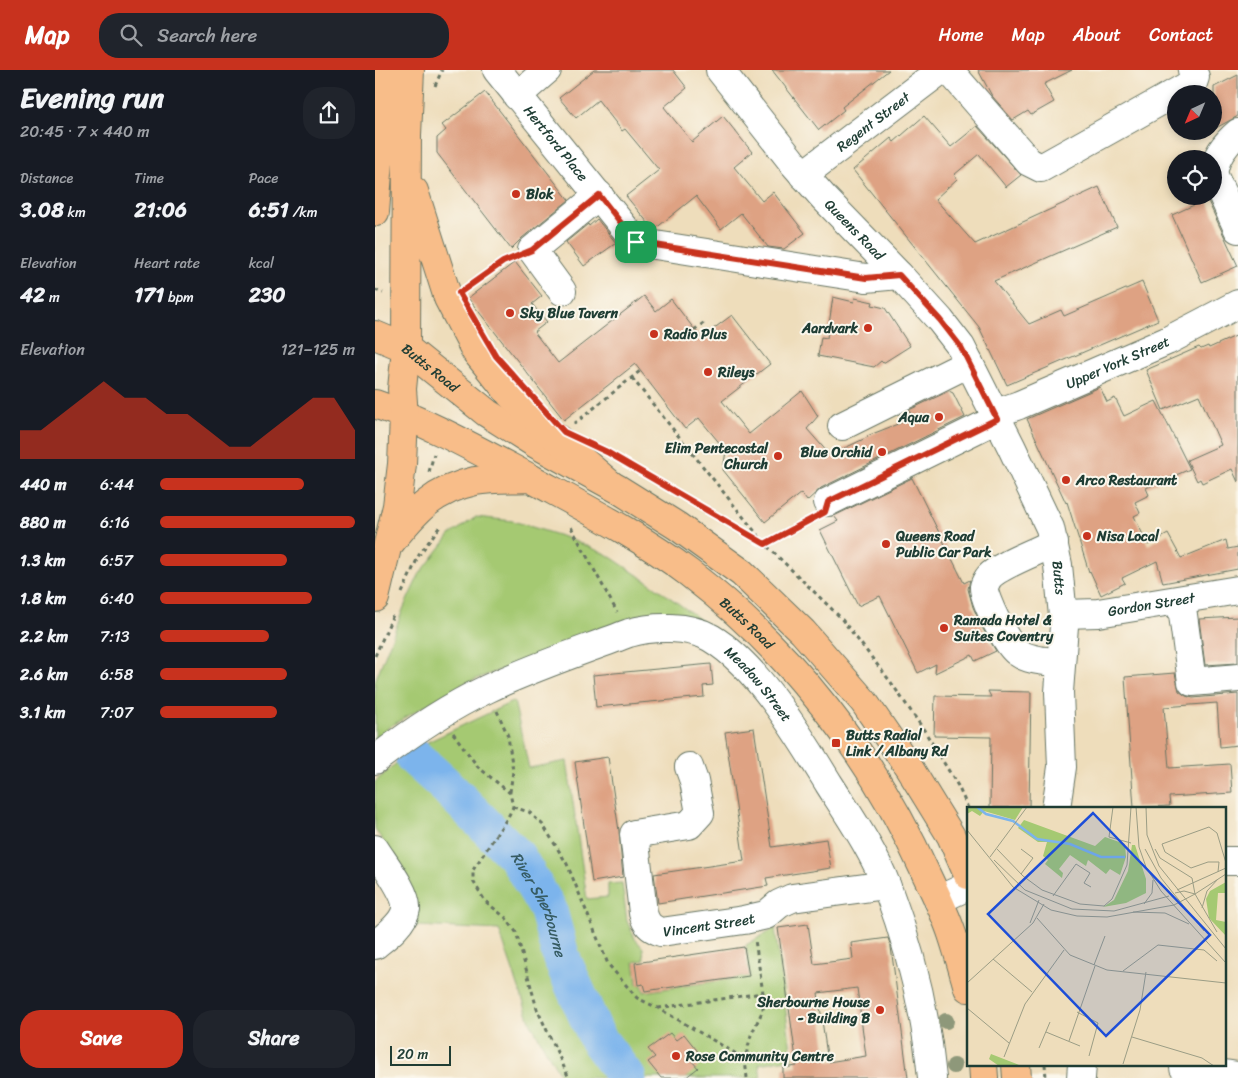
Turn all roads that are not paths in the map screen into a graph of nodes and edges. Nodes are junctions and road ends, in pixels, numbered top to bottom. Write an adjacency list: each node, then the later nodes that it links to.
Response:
1 (386, 70): 15 (main road)
2 (410, 70): 12 (main road)
3 (497, 70): 8 (street, Hertford Place)
4 (547, 70): 8 (street)
5 (720, 70): 11 (street, Queens Road)
6 (942, 70): 7 (street); 11 (street, Regent Street)
7 (1192, 70)
8 (517, 96): 14 (street, Hertford Place)
9 (1238, 133): 10 (street)
10 (1222, 150)
11 (803, 175): 17 (street, Queens Road)
12 (407, 176): 21 (main road); 28 (main road)
13 (1222, 194): 16 (street)
14 (599, 195): 17 (street, Hertford Place); 18 (street)
15 (375, 212)
16 (1238, 230)
17 (899, 275): 22 (street, Queens Road)
18 (562, 291)
19 (1238, 304): 25 (street, Upper York Street)
20 (375, 335): 21 (main road, Butts Road)
21 (406, 348): 24 (main road); 28 (main road, Butts Road)
22 (969, 363): 25 (street, Queens Road); 26 (street)
23 (375, 404): 24 (main road, Butts Road)
24 (403, 416): 27 (main road, Butts Road); 31 (main road)
25 (995, 416): 29 (street, Upper York Street); 30 (street, Butts)
26 (842, 426)
27 (530, 478): 31 (main road); 47 (main road, Butts Road)
28 (610, 484): 44 (main road, Butts Road)
29 (837, 505)
30 (1054, 543): 35 (street, Butts); 36 (street)
31 (388, 546): 34 (main road)
32 (1238, 590): 33 (street, Gordon Street)
33 (1181, 600): 35 (street, Gordon Street); 37 (street)
34 (390, 602)
35 (1064, 614): 36 (street, Butts)
36 (1061, 663): 40 (street, Butts)
37 (1238, 678)
38 (375, 760): 45 (street, Meadow Street)
39 (689, 767): 45 (street, Vincent Street)
40 (1056, 807)
41 (375, 849): 49 (street)
42 (1225, 861): 43 (street)
43 (1238, 861)
44 (967, 873)
45 (886, 885): 53 (street, Meadow Street)
46 (967, 886): 47 (street)
47 (938, 900): 48 (main road, Butts Road)
48 (960, 929): 50 (main road, Butts Road)
49 (375, 945)
50 (967, 981)
51 (1184, 1068): 52 (street)
52 (1238, 1076)
53 (932, 1078)

